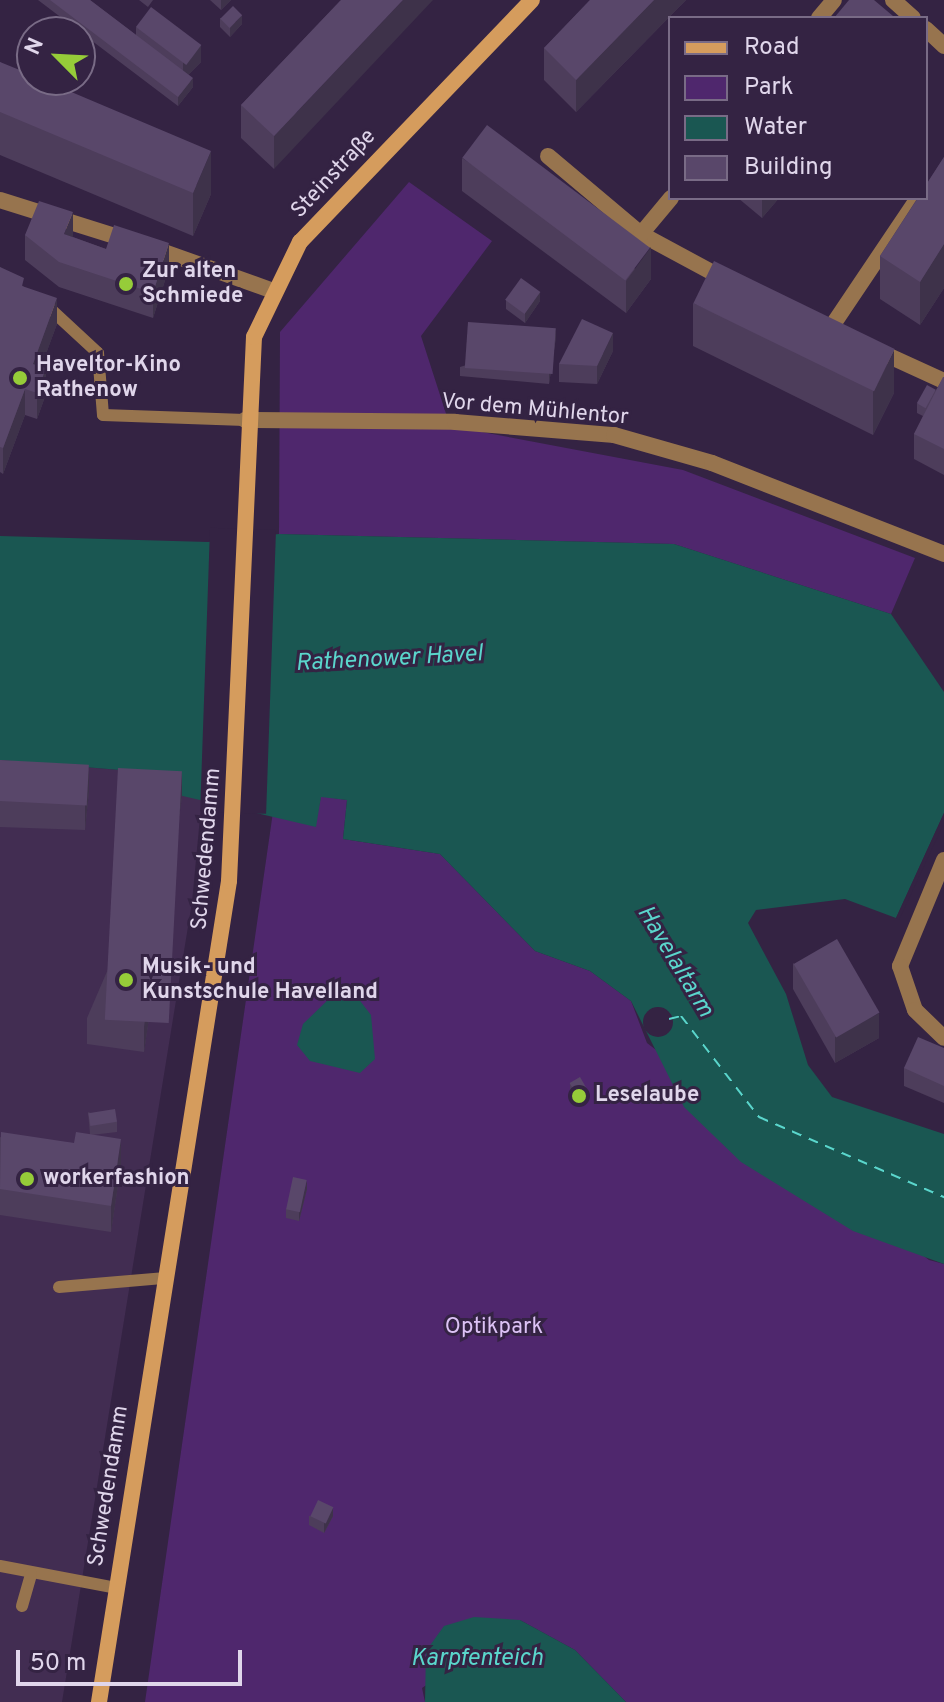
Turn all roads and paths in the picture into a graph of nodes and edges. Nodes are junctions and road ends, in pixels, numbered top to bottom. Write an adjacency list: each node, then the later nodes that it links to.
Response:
1 (532, 0): 13 (main road, Steinstraße)
2 (834, 0): 4 (street)
3 (893, 0): 5 (street)
4 (821, 16)
5 (911, 16)
6 (928, 31): 7 (street)
7 (944, 46)
8 (548, 156): 12 (street)
9 (0, 200): 13 (street)
10 (669, 200): 12 (street)
11 (917, 200): 16 (street)
12 (641, 234): 14 (street)
13 (271, 290): 17 (main road, Steinstraße)
14 (751, 292)
15 (34, 295): 17 (lane)
16 (944, 381)
17 (245, 420): 18 (street, Vor dem Mühlentor); 21 (main road, Schwedendamm)
18 (944, 554)
19 (944, 860): 20 (street)
20 (944, 1038)
21 (163, 1278): 22 (lane); 25 (main road, Schwedendamm)
22 (59, 1287)
23 (0, 1566): 24 (lane)
24 (31, 1574): 25 (lane); 26 (lane)
25 (116, 1588): 27 (main road, Schwedendamm)
26 (22, 1606)
27 (99, 1702)

